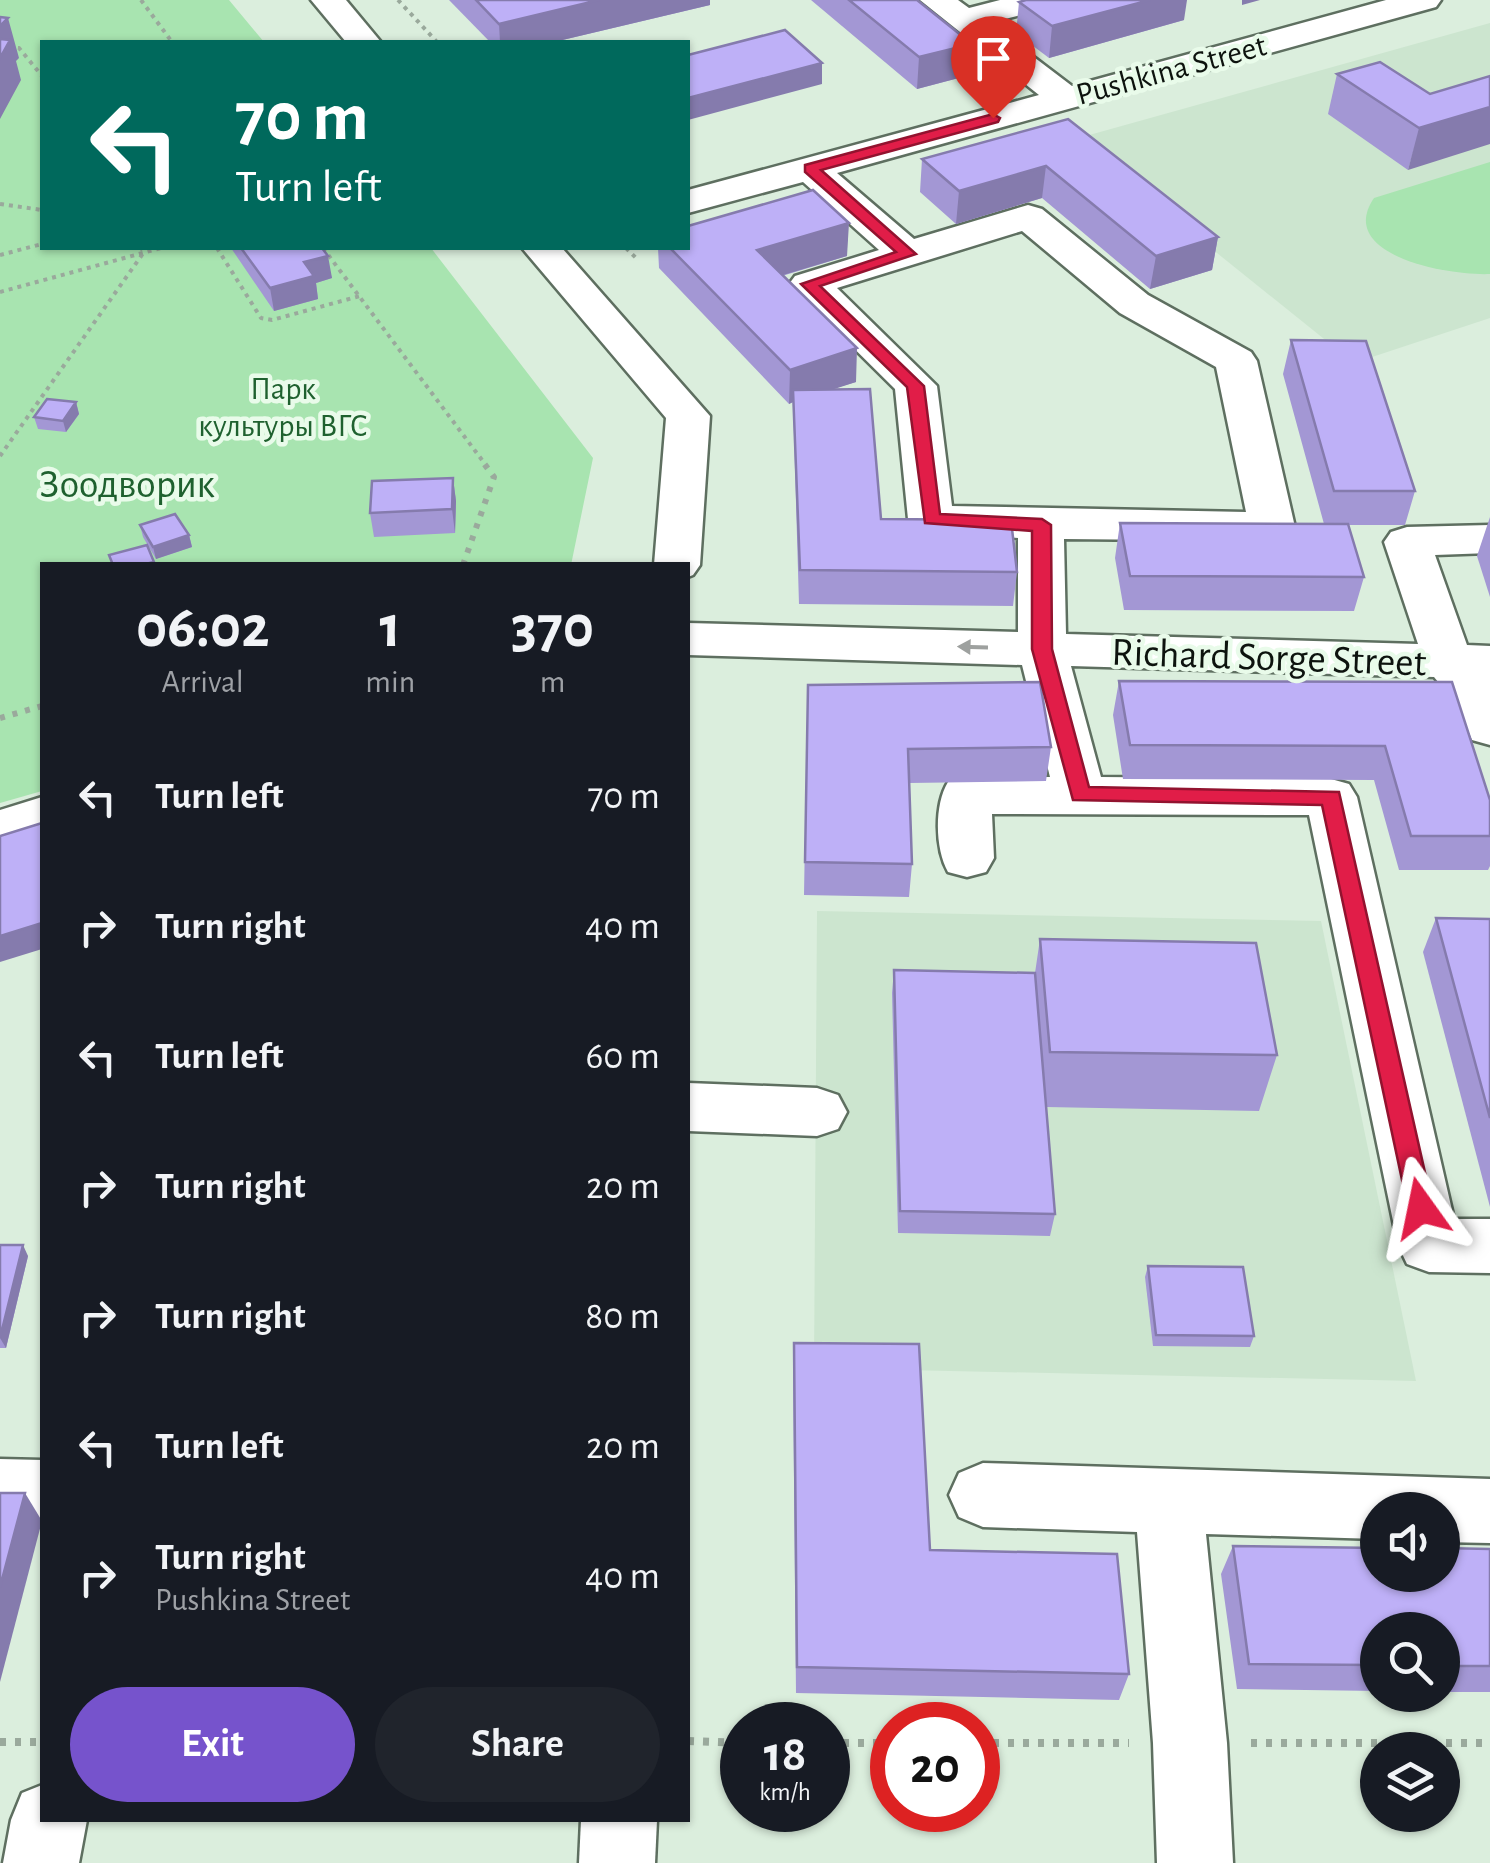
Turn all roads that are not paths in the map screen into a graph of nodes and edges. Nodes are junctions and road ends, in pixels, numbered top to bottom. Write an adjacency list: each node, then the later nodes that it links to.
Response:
1 (328, 0): 5 (street)
2 (1040, 0): 4 (street)
3 (1424, 0): 6 (street, Pushkina Street)
4 (949, 10): 6 (street)
5 (362, 40)
6 (1066, 98): 7 (street, Pushkina Street)
7 (810, 168): 8 (street, Pushkina Street); 10 (street)
8 (690, 201)
9 (543, 250): 13 (street)
10 (908, 254): 11 (street); 11 (street)
11 (1042, 525): 15 (street)
12 (1490, 540): 16 (street)
13 (677, 562)
14 (690, 639): 15 (street, Richard Sorge Street, one-way to 14)
15 (1042, 649): 16 (street, Richard Sorge Street); 18 (street)
16 (1469, 662): 17 (street)
17 (1490, 728)
18 (1080, 794): 21 (street); 24 (street)
19 (40, 817): 20 (street)
20 (0, 829)
21 (967, 858)
22 (690, 1107): 23 (street)
23 (816, 1112)
24 (1490, 1246)
25 (0, 1490): 26 (street)
26 (40, 1491)
27 (983, 1495): 28 (street)
28 (1169, 1501): 29 (street); 34 (street)
29 (1490, 1511)
30 (49, 1822): 32 (street)
31 (619, 1822): 33 (street)
32 (41, 1863)
33 (617, 1863)
34 (1195, 1863)

